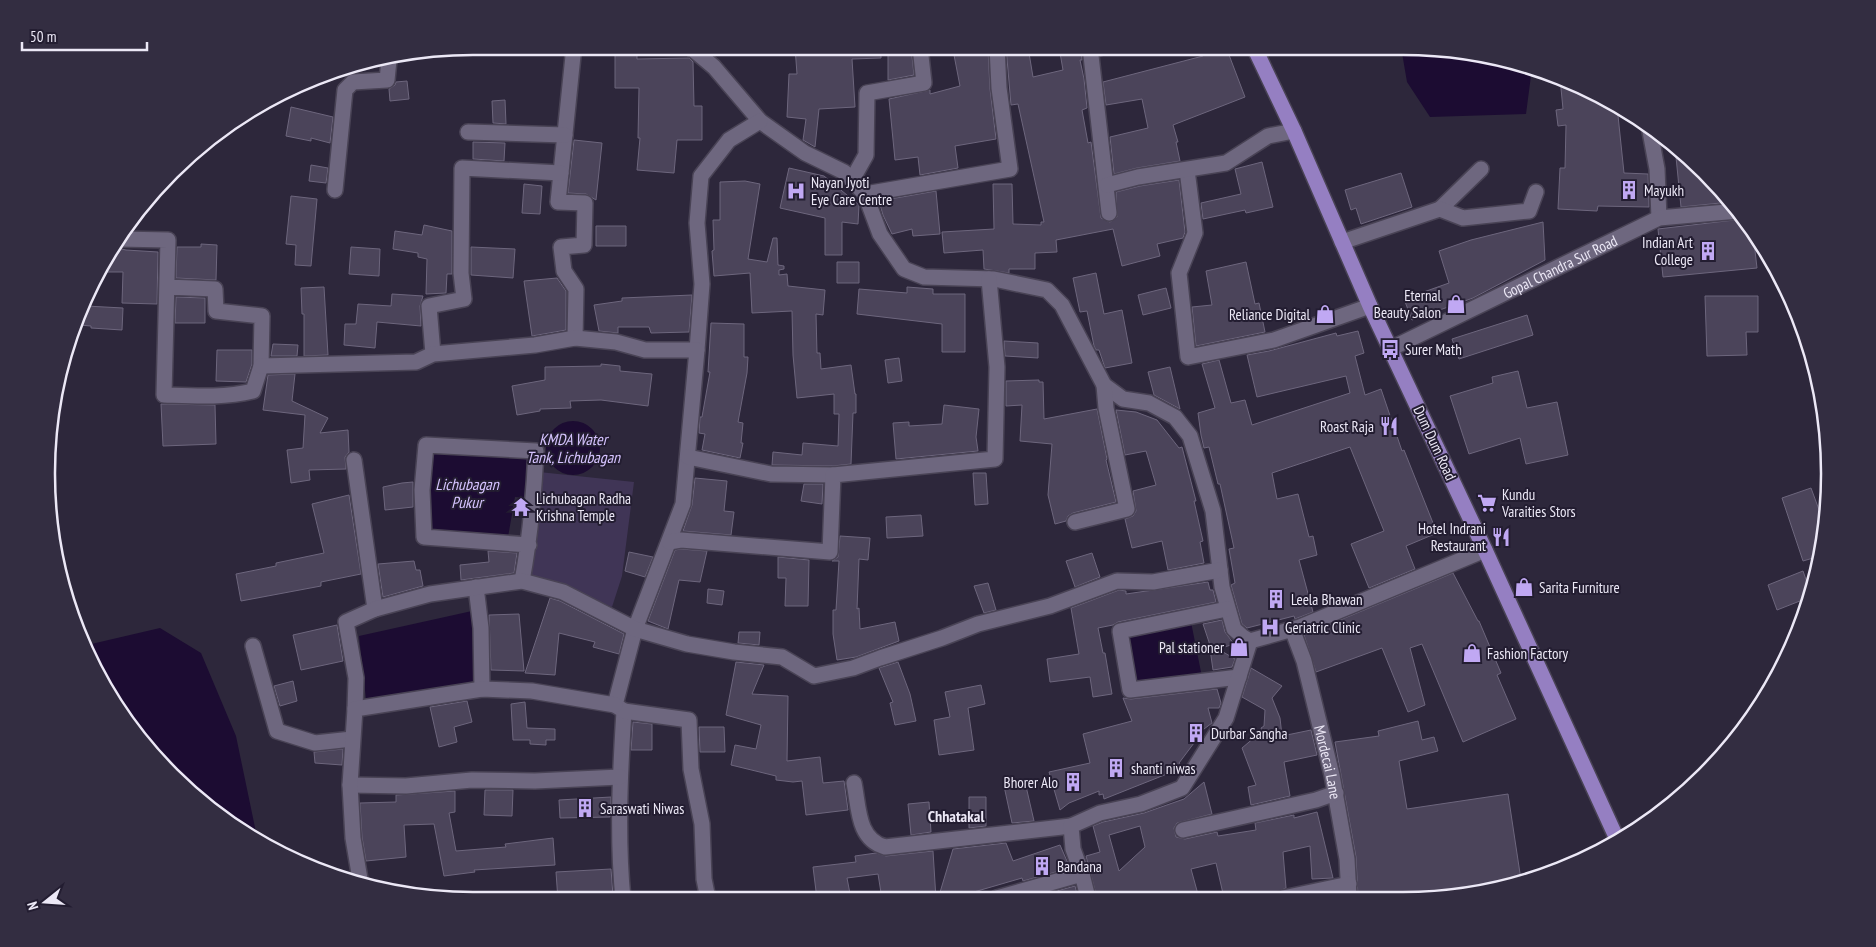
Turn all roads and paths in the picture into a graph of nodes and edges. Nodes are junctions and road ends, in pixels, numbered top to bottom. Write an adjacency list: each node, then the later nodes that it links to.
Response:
1 (573, 55): 11 (street)
2 (700, 55): 8 (street)
3 (921, 55): 16 (street)
4 (997, 55): 20 (street)
5 (1091, 55): 17 (street)
6 (1258, 55): 9 (main road, Dum Dum Road)
7 (388, 64): 18 (street)
8 (760, 121): 16 (street); 32 (street)
9 (1294, 131): 14 (street); 26 (main road, Dum Dum Road)
10 (468, 132): 11 (street)
11 (565, 135): 15 (street)
12 (1651, 137): 24 (street)
13 (1481, 169): 21 (street)
14 (1187, 170): 17 (street); 29 (street)
15 (561, 173): 30 (street); 33 (street)
16 (852, 180): 20 (street)
17 (1107, 185): 23 (street)
18 (335, 190)
19 (1536, 192): 21 (street)
20 (865, 194): 27 (street)
21 (1440, 209): 26 (street)
22 (1729, 212): 24 (street, Gopal Chandra Sur Road)
23 (1109, 213)
24 (1659, 218): 31 (street, Gopal Chandra Sur Road)
25 (127, 239): 28 (street)
26 (1342, 242): 29 (main road, Dum Dum Road)
27 (989, 279): 35 (street); 38 (street)
28 (167, 287): 34 (street); 34 (street)
29 (1370, 306): 31 (main road, Dum Dum Road)
30 (575, 338): 32 (street); 33 (street)
31 (1390, 349): 42 (main road, Dum Dum Road)
32 (697, 350): 36 (street)
33 (433, 354): 34 (street)
34 (262, 366)
35 (1104, 385): 39 (street); 43 (street)
36 (688, 457): 38 (street); 40 (street)
37 (354, 460): 46 (street)
38 (834, 475): 40 (street)
39 (1075, 522)
40 (670, 542): 48 (street)
41 (529, 545): 41 (street); 44 (street)
42 (1485, 550): 49 (street); 63 (main road, Dum Dum Road)
43 (1220, 570): 47 (street); 48 (street)
44 (522, 581): 45 (street); 48 (street)
45 (476, 587): 46 (street); 53 (street)
46 (375, 609): 55 (street)
47 (1227, 609): 50 (street); 52 (street)
48 (635, 629): 54 (street)
49 (1292, 629): 50 (street); 60 (street, Mordecai Lane)
50 (1250, 641): 52 (street)
51 (253, 646): 56 (street)
52 (1239, 677): 61 (street)
53 (482, 689): 54 (street); 55 (street)
54 (619, 708): 57 (street); 68 (street)
55 (355, 709): 56 (street)
56 (352, 739): 59 (street)
57 (620, 777): 59 (street); 67 (street)
58 (854, 782): 61 (street)
59 (350, 785): 65 (street)
60 (1336, 793): 62 (street); 66 (street, Mordecai Lane)
61 (1071, 826): 64 (street)
62 (1183, 830)
63 (1614, 835)
64 (1082, 874): 69 (street); 70 (street)
65 (360, 876)
66 (1349, 891)
67 (623, 892)
68 (707, 892)
69 (1018, 892)
70 (1086, 892)

